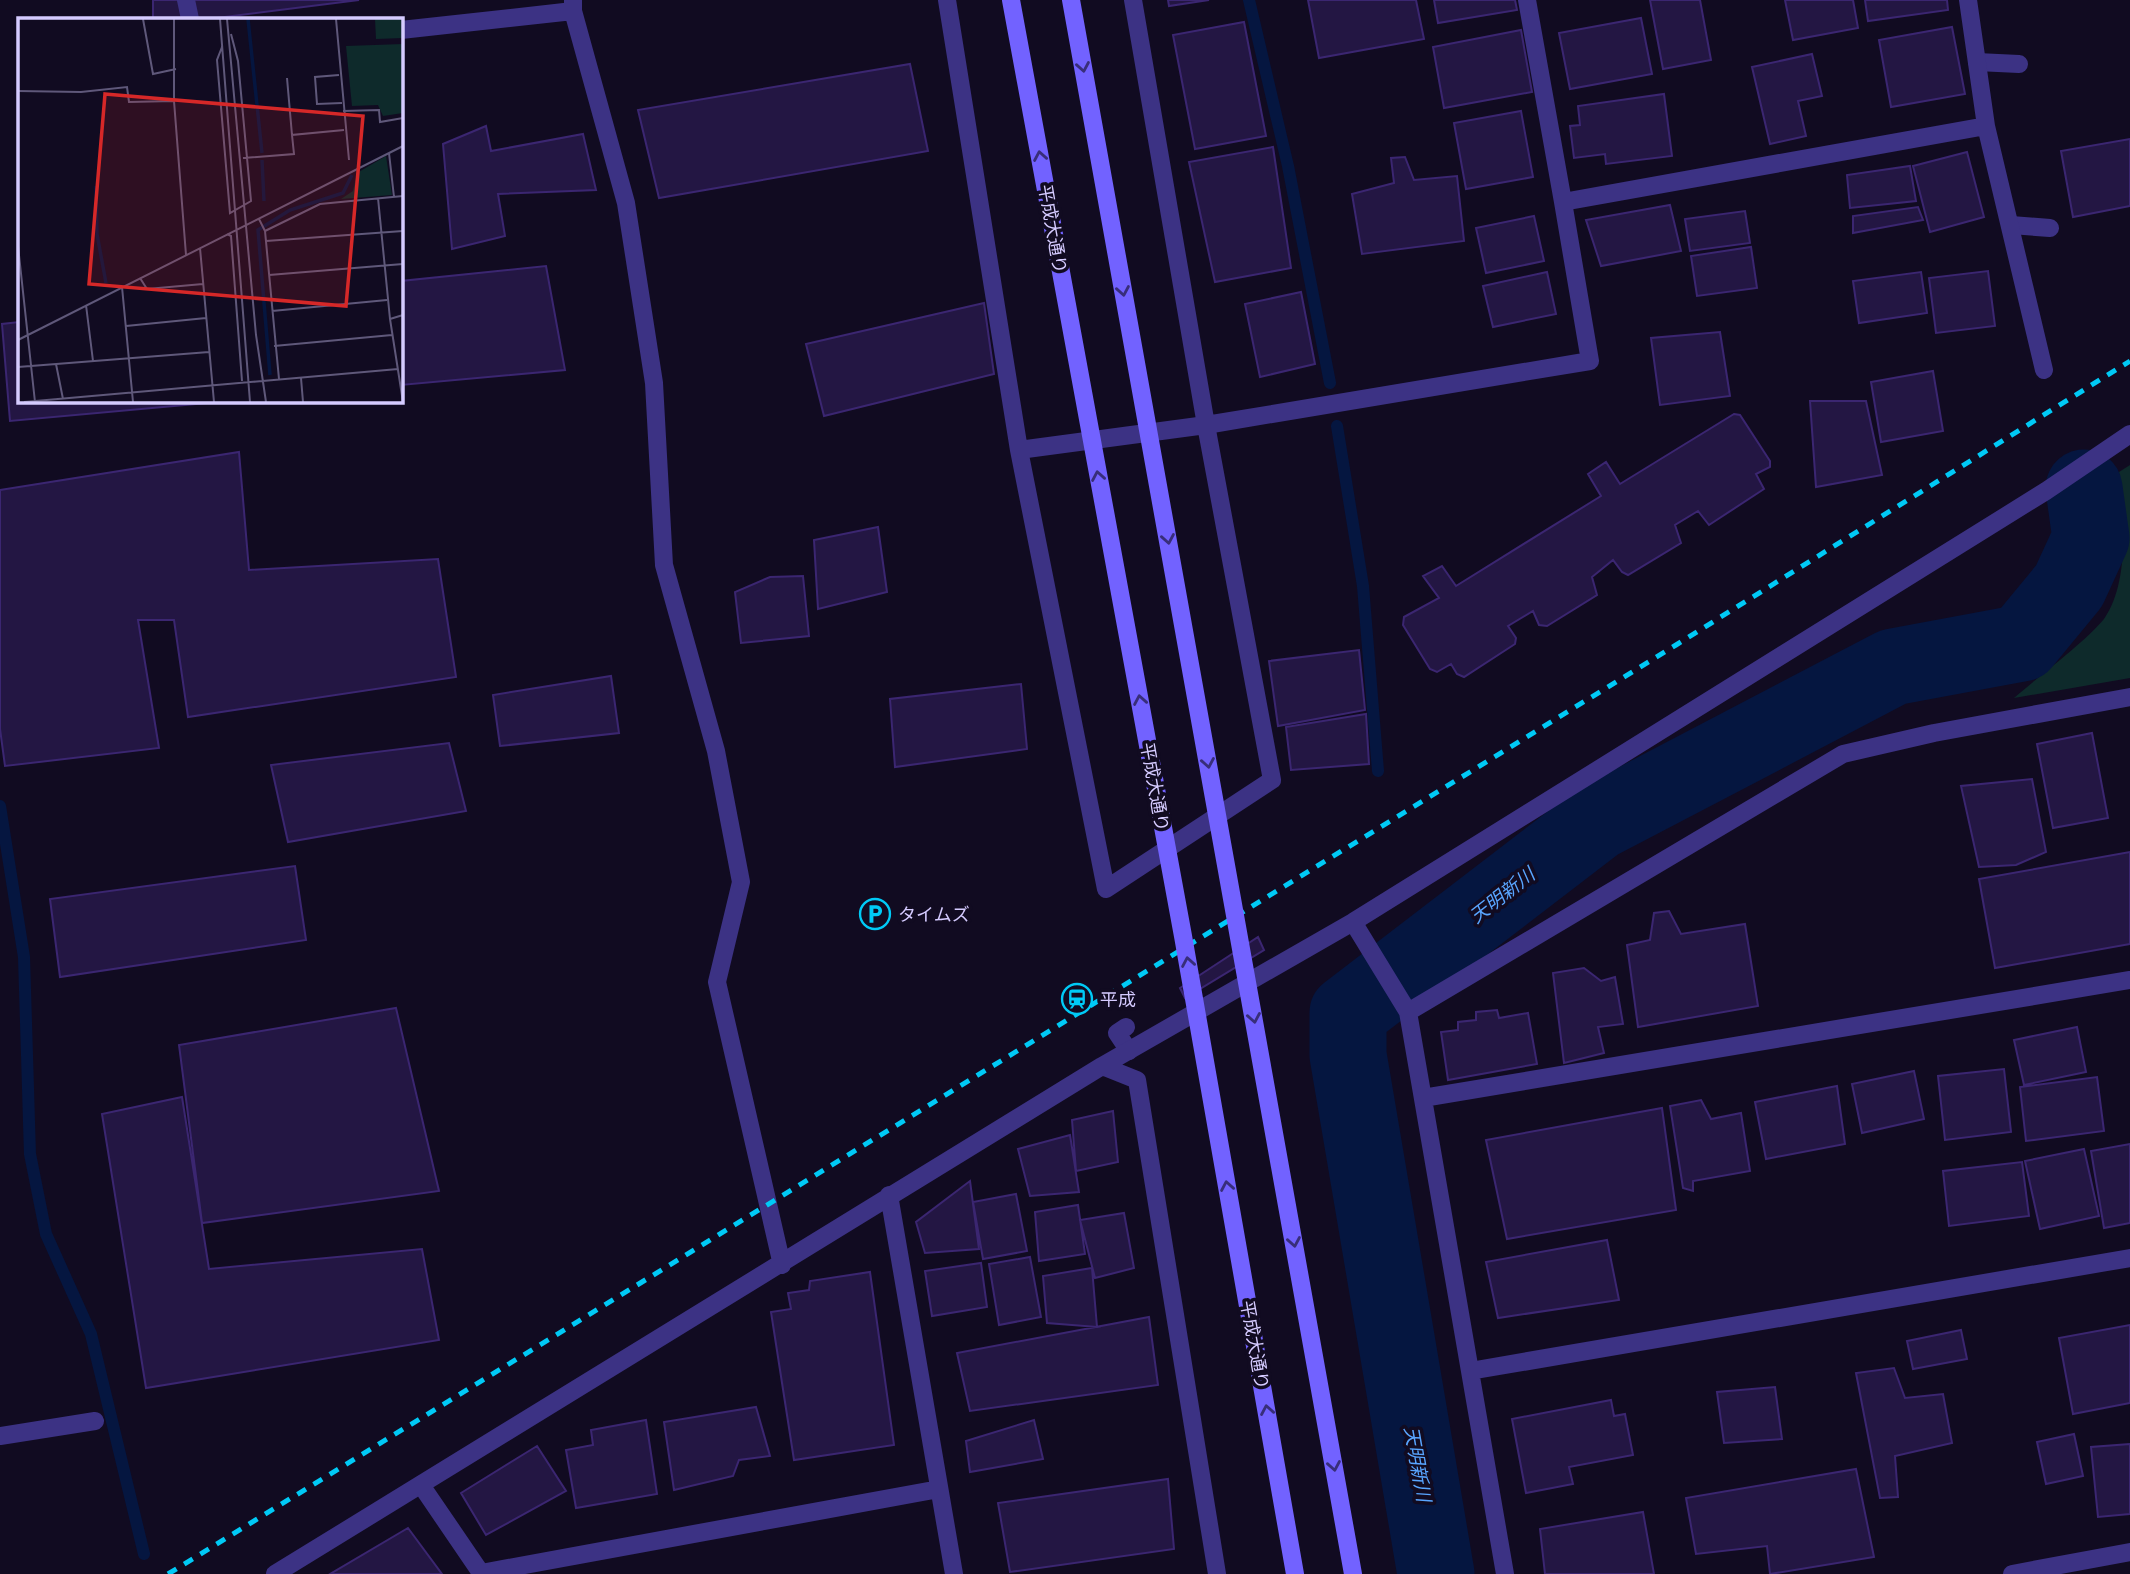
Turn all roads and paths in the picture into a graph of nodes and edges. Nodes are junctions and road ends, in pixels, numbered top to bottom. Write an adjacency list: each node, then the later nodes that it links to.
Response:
1 (186, 0): 9 (street)
2 (947, 0): 20 (street)
3 (1011, 0): 41 (street, 平成大通り, one-way to 3, bridge)
4 (1071, 0): 42 (street, one-way to 42, bridge)
5 (1133, 0): 18 (street)
6 (1527, 0): 14 (street)
7 (1968, 0): 11 (street)
8 (573, 5): 10 (street); 31 (street)
9 (190, 18)
10 (402, 30)
11 (1977, 62): 12 (street); 13 (street)
12 (2019, 64)
13 (1986, 126): 14 (street); 15 (street)
14 (1563, 202): 18 (street)
15 (2011, 225): 16 (street); 17 (street)
16 (2050, 228)
17 (2044, 370)
18 (1206, 425): 20 (street); 20 (street)
19 (2130, 434): 22 (street)
20 (1019, 450)
21 (2130, 697): 24 (street)
22 (1353, 922): 24 (street); 26 (street)
23 (2130, 980): 28 (street)
24 (1408, 1012): 28 (street)
25 (1126, 1027): 26 (street)
26 (1129, 1051): 27 (street)
27 (1102, 1066): 29 (street); 40 (street)
28 (1423, 1098): 32 (street)
29 (889, 1195): 31 (street); 36 (street)
30 (2130, 1258): 32 (street)
31 (782, 1265): 35 (street)
32 (1470, 1371): 43 (street)
33 (95, 1421): 34 (street)
34 (0, 1436)
35 (421, 1485): 36 (street); 38 (street)
36 (940, 1489): 39 (street)
37 (2130, 1552): 44 (street)
38 (276, 1574)
39 (954, 1574)
40 (1217, 1574)
41 (1296, 1574)
42 (1353, 1574)
43 (1505, 1574)
44 (2012, 1574)

